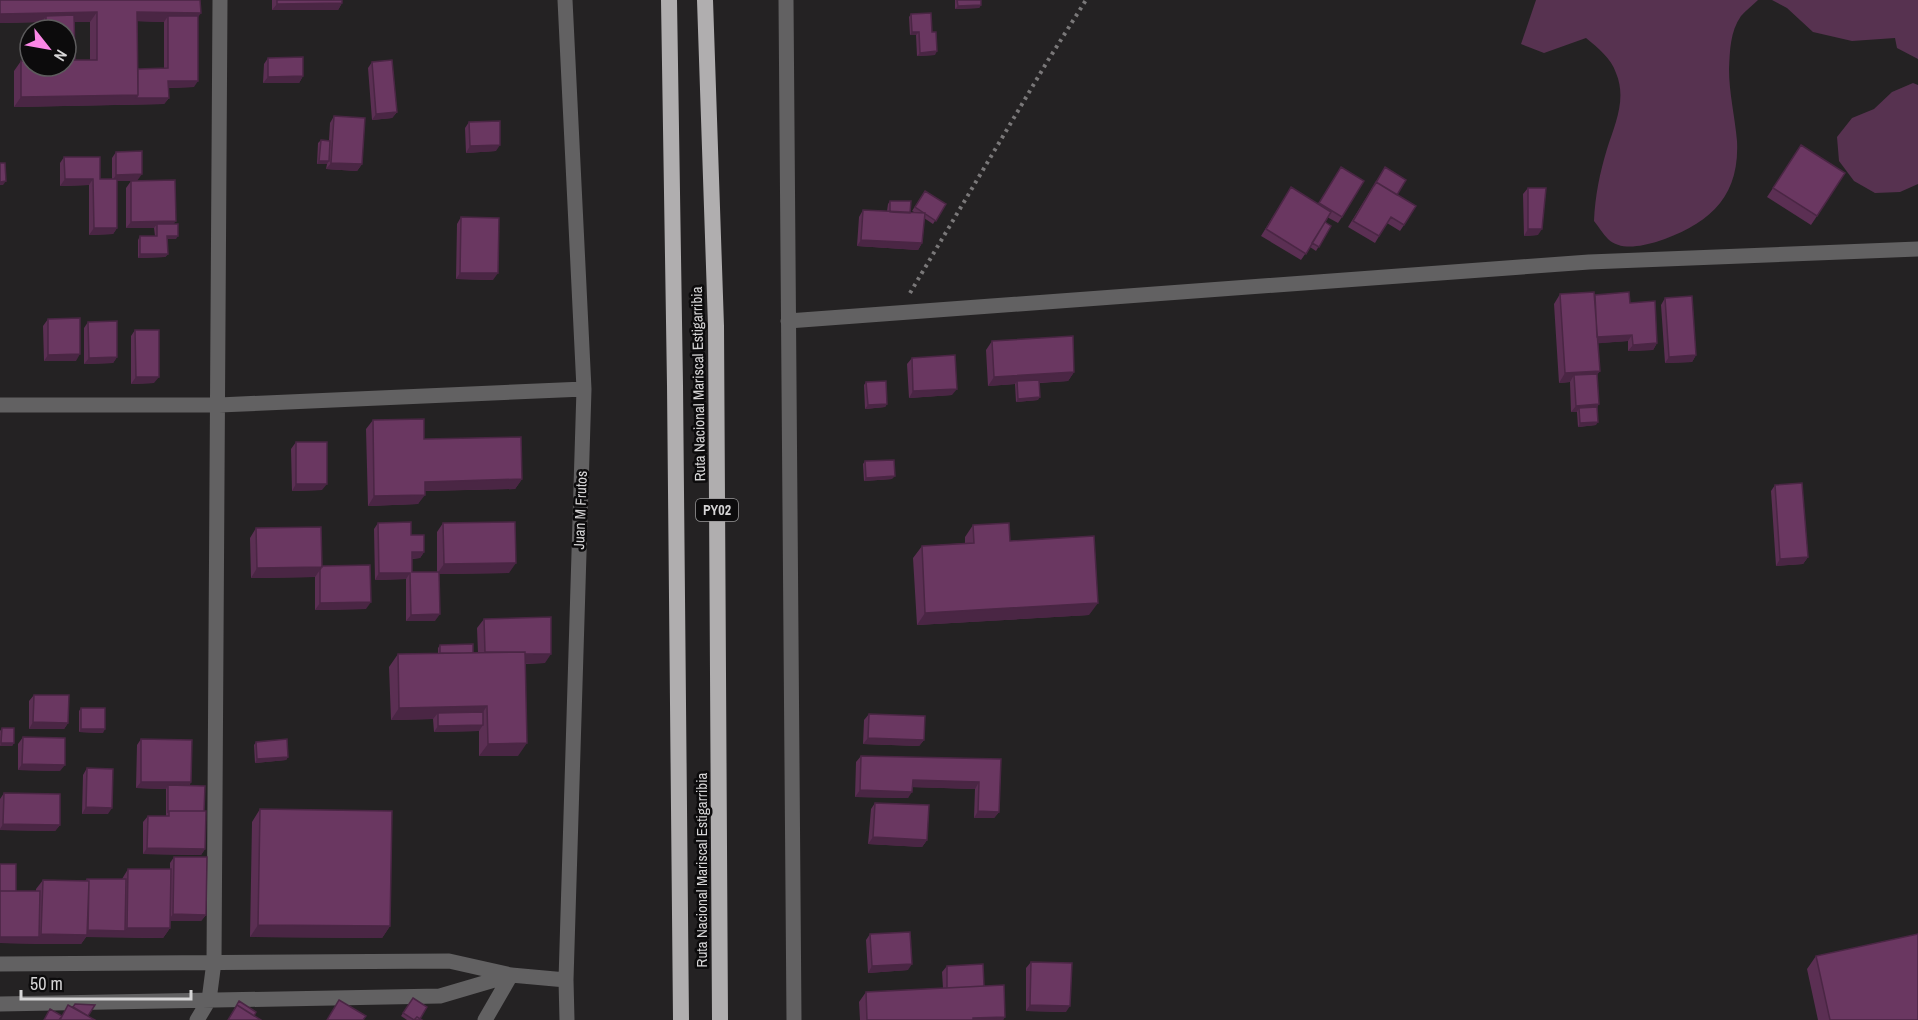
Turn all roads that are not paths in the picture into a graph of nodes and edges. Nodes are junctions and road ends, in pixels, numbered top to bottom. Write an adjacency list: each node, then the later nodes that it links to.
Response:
1 (220, 0): 10 (street)
2 (566, 0): 8 (street, Juan M Frutos)
3 (669, 0): 20 (highway, Ruta Nacional Mariscal Estigarribia / PY02)
4 (705, 0): 21 (highway, Ruta Nacional Mariscal Estigarribia / PY02)
5 (786, 0): 7 (street)
6 (1918, 249): 7 (street)
7 (788, 321): 22 (street)
8 (584, 389): 10 (street); 14 (street, Juan M Frutos)
9 (0, 405): 10 (street)
10 (219, 405): 11 (street)
11 (214, 963): 12 (street); 13 (street); 15 (street)
12 (0, 964)
13 (511, 975): 14 (street); 15 (street); 18 (street)
14 (566, 980): 19 (street, Juan M Frutos)
15 (209, 1000): 16 (street); 17 (street)
16 (0, 1004)
17 (197, 1020)
18 (485, 1020)
19 (567, 1020)
20 (681, 1020)
21 (720, 1020)
22 (794, 1020)

